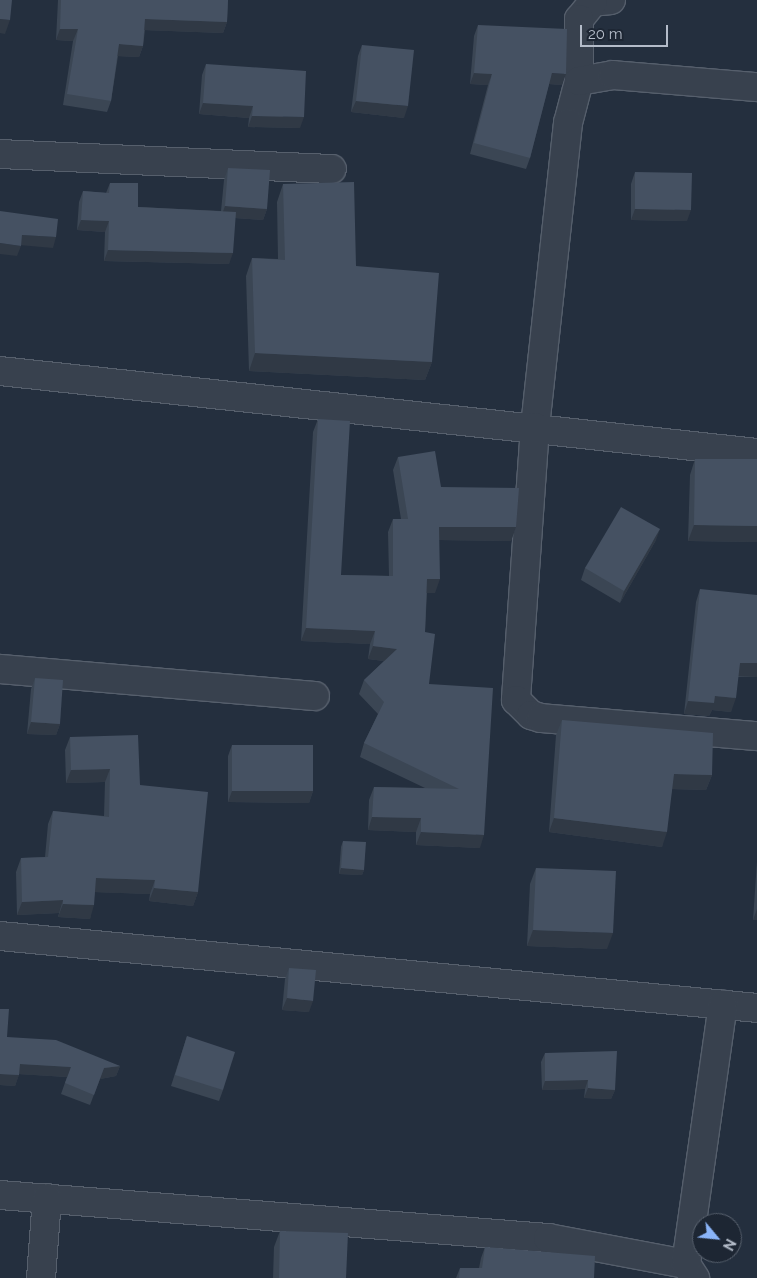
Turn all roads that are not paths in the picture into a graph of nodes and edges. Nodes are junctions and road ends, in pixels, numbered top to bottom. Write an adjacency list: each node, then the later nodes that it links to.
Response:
1 (611, 0): 2 (street)
2 (579, 81): 3 (street); 7 (street)
3 (757, 87)
4 (0, 154): 5 (street)
5 (332, 169)
6 (0, 370): 7 (street)
7 (535, 427): 8 (street); 11 (street)
8 (757, 453)
9 (0, 669): 10 (street)
10 (315, 696)
11 (757, 736)
12 (0, 936): 13 (street)
13 (723, 1005): 14 (street); 17 (street)
14 (757, 1008)
15 (0, 1195): 16 (street)
16 (47, 1198): 17 (street); 18 (street)
17 (691, 1271)
18 (41, 1278)

